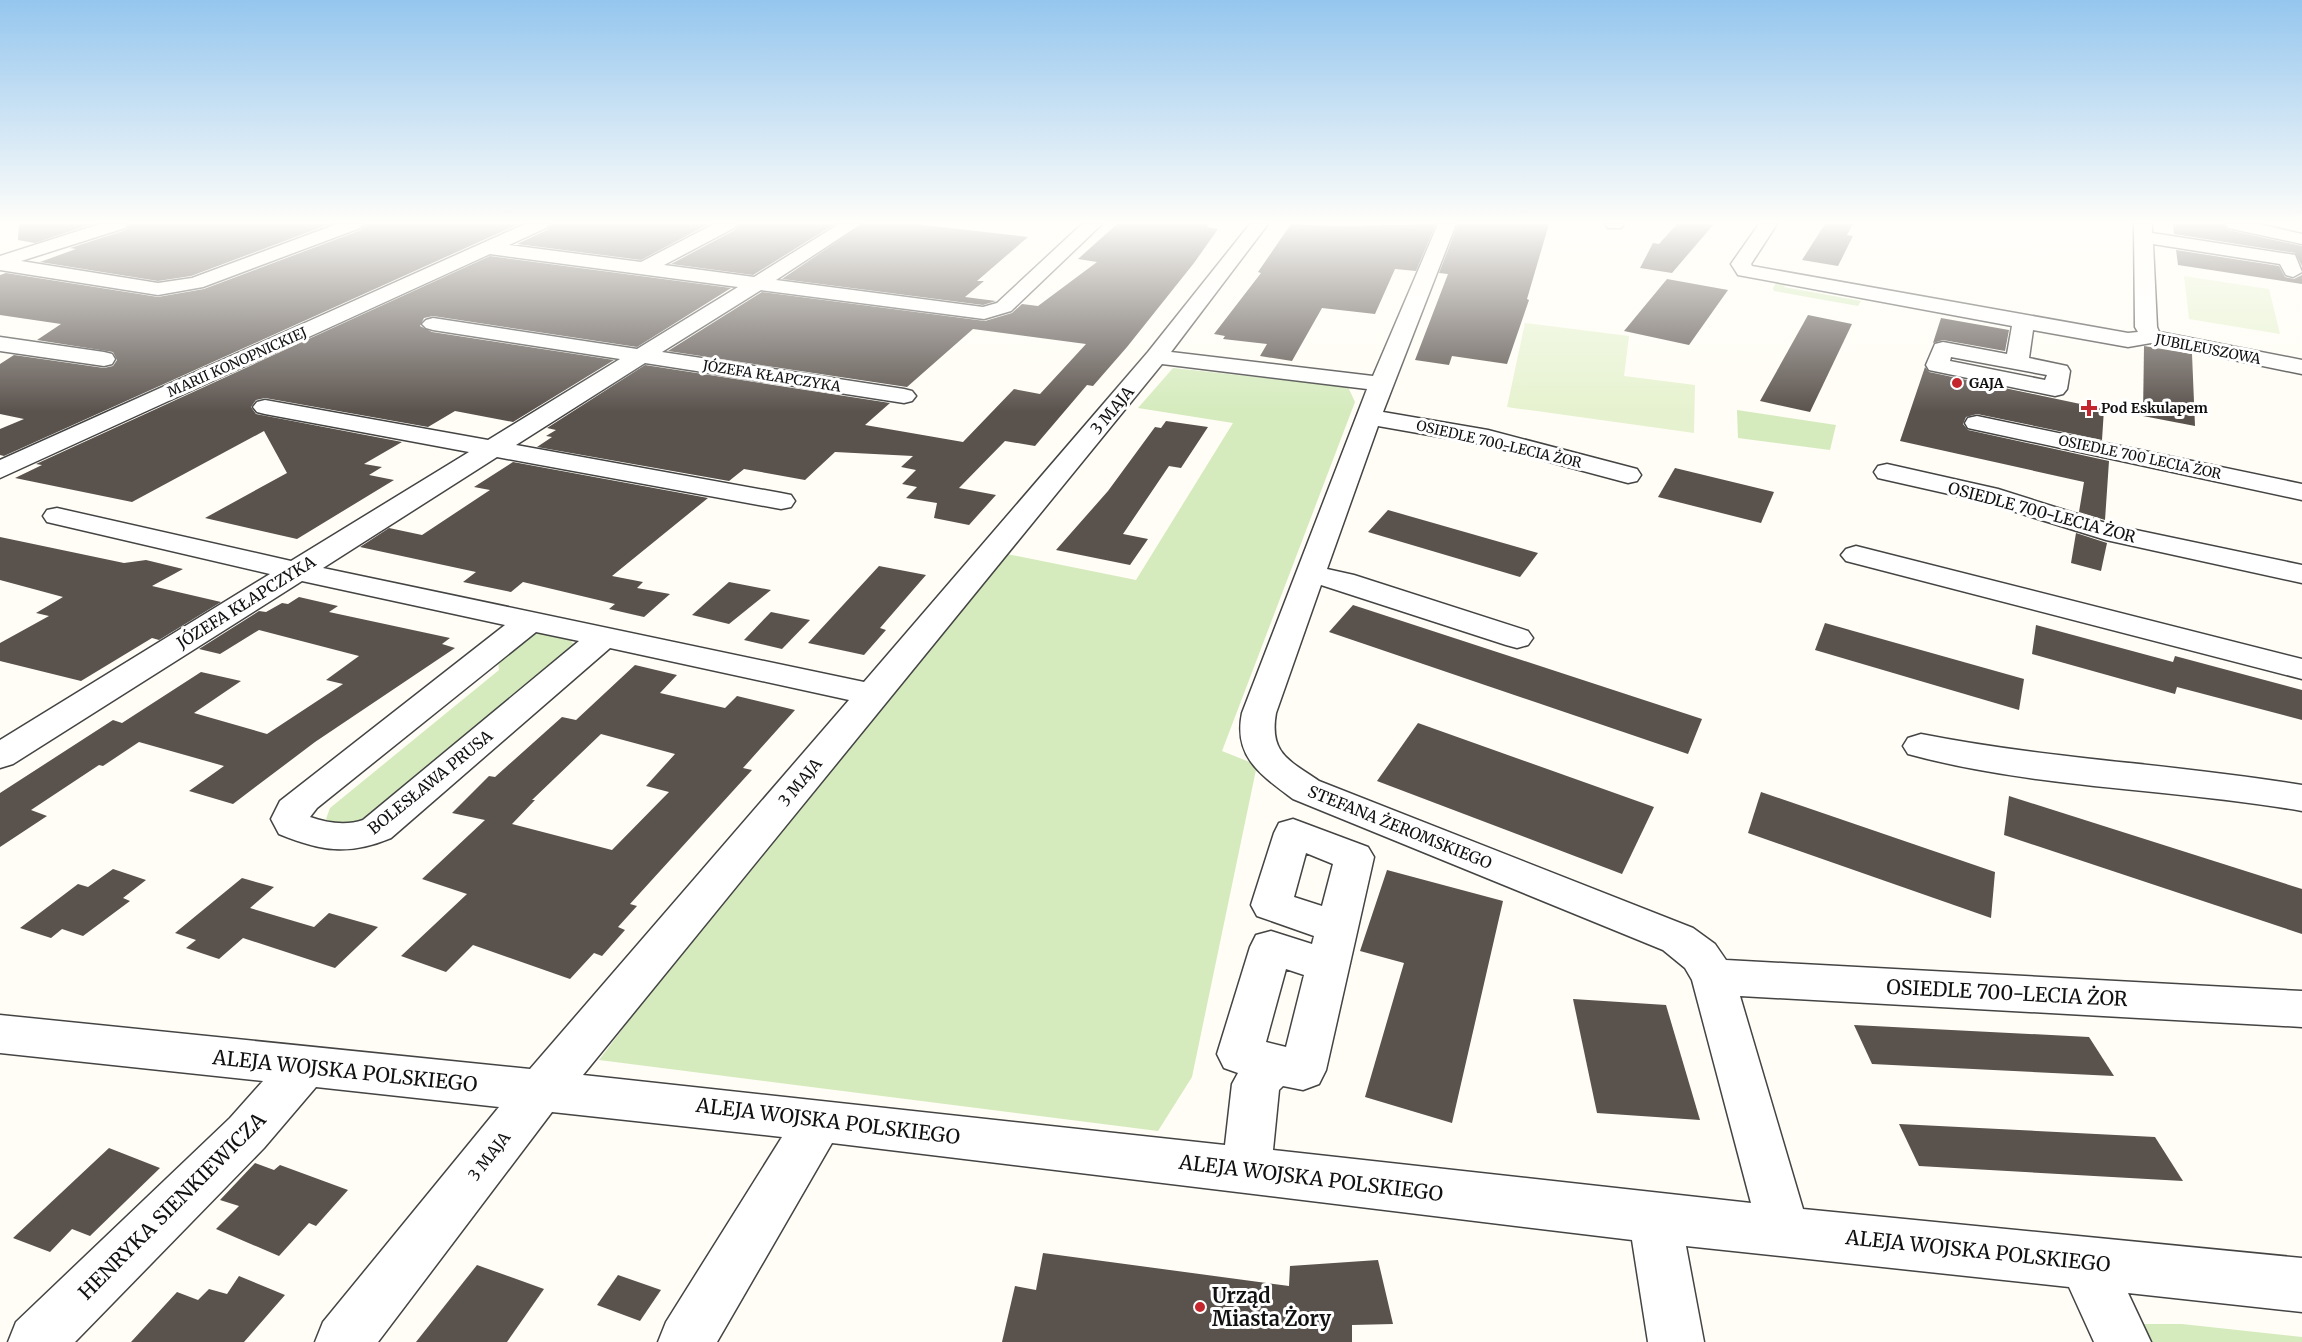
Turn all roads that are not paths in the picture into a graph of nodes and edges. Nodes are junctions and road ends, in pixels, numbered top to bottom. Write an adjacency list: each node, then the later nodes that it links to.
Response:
1 (144, 287): 2 (street)
2 (176, 287)
3 (403, 287): 26 (street, MARII KONOPNICKIEJ)
4 (752, 287): 15 (street, JÓZEFA KŁAPCZYKA)
5 (768, 287): 6 (street)
6 (1026, 287)
7 (1210, 287): 16 (street, 3 MAJA)
8 (1421, 287): 20 (street, STEFANA ŻEROMSKIEGO)
9 (1830, 287): 11 (street, JUBILEUSZOWA)
10 (2145, 287): 13 (street)
11 (2023, 322): 13 (street, JUBILEUSZOWA); 18 (street)
12 (433, 324): 15 (street, JÓZEFA KŁAPCZYKA)
13 (2151, 337): 19 (street, JUBILEUSZOWA)
14 (0, 344): 17 (street)
15 (640, 356): 21 (street, JÓZEFA KŁAPCZYKA); 25 (street, JÓZEFA KŁAPCZYKA)
16 (1156, 357): 20 (street); 40 (street, 3 MAJA)
17 (104, 359)
18 (2017, 363)
19 (2302, 367)
20 (1381, 384): 23 (street, STEFANA ŻEROMSKIEGO)
21 (904, 396)
22 (265, 407): 25 (street)
23 (1368, 417): 28 (street, OSIEDLE 700-LECIA ŻOR); 34 (street, STEFANA ŻEROMSKIEGO)
24 (1977, 423): 29 (street, OSIEDLE 700 LECIA ŻOR)
25 (492, 448): 30 (street); 33 (street, JÓZEFA KŁAPCZYKA)
26 (0, 470)
27 (1887, 472): 35 (street, OSIEDLE 700-LECIA ŻOR)
28 (1628, 475)
29 (2302, 492)
30 (781, 501)
31 (57, 516): 33 (street)
32 (1856, 555): 39 (street)
33 (297, 571): 36 (street); 41 (street, JÓZEFA KŁAPCZYKA)
34 (1311, 574): 38 (street); 44 (street, STEFANA ŻEROMSKIEGO)
35 (2302, 574)
36 (530, 621): 37 (street); 37 (street, BOLESŁAWA PRUSA)
37 (603, 637): 40 (street)
38 (1517, 638)
39 (2302, 669)
40 (874, 695): 49 (street, 3 MAJA)
41 (8, 744)
42 (1921, 746): 43 (street)
43 (2302, 798)
44 (1713, 977): 45 (street, OSIEDLE 700-LECIA ŻOR); 53 (street, STEFANA ŻEROMSKIEGO)
45 (2302, 1009)
46 (0, 1034): 48 (street, ALEJA WOJSKA POLSKIEGO)
47 (1273, 1064): 47 (street); 51 (street)
48 (305, 1067): 49 (street, ALEJA WOJSKA POLSKIEGO); 56 (street, HENRYKA SIENKIEWICZA)
49 (540, 1092): 50 (street, ALEJA WOJSKA POLSKIEGO); 57 (street, 3 MAJA)
50 (819, 1120): 51 (street, ALEJA WOJSKA POLSKIEGO); 58 (street)
51 (1245, 1171): 52 (street, ALEJA WOJSKA POLSKIEGO)
52 (1655, 1218): 53 (street, ALEJA WOJSKA POLSKIEGO); 59 (street)
53 (1784, 1231): 54 (street, ALEJA WOJSKA POLSKIEGO)
54 (2085, 1262): 55 (street, ALEJA WOJSKA POLSKIEGO); 60 (street)
55 (2302, 1285)
56 (36, 1342)
57 (343, 1342)
58 (686, 1342)
59 (1676, 1342)
60 (2123, 1342)

